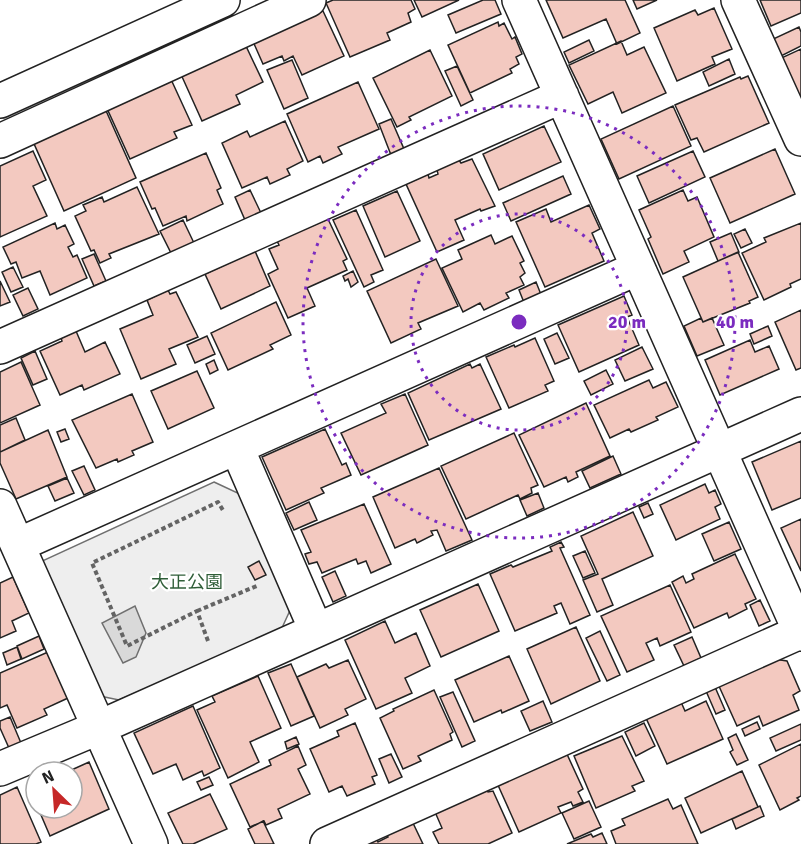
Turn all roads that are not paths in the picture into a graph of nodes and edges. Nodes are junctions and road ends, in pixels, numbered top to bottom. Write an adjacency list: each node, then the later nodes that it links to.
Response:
1 (223, 0): 6 (street)
2 (309, 0): 8 (street)
3 (519, 0): 5 (street)
4 (738, 0): 7 (street)
5 (561, 96): 9 (street); 10 (street)
6 (0, 101)
7 (801, 139)
8 (0, 141)
9 (638, 268): 12 (street); 13 (street)
10 (0, 347)
11 (801, 414): 13 (street)
12 (237, 448): 15 (street); 16 (street)
13 (719, 450): 16 (street); 17 (street)
14 (0, 506): 15 (street)
15 (18, 545): 18 (street)
16 (316, 630): 18 (street)
17 (801, 633): 21 (street)
18 (100, 727): 19 (street); 20 (street)
19 (0, 768)
20 (152, 844)
21 (327, 844)

